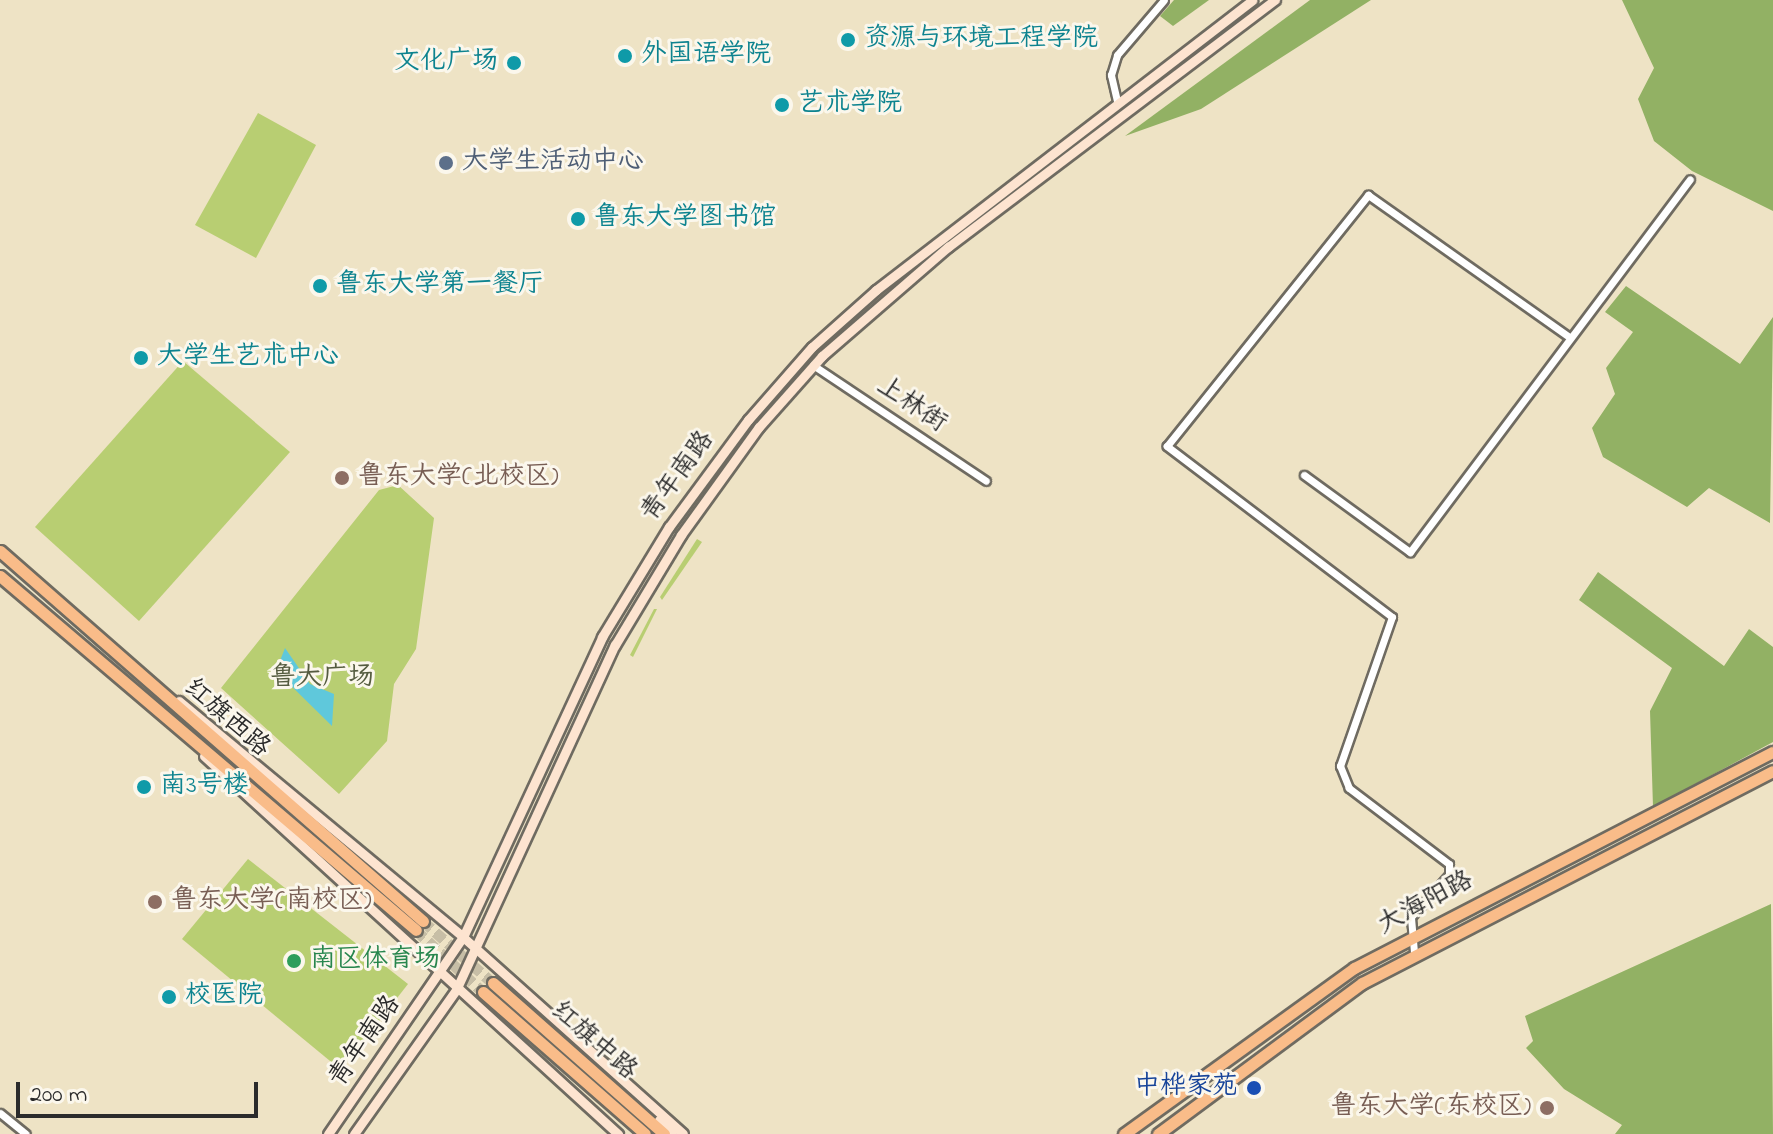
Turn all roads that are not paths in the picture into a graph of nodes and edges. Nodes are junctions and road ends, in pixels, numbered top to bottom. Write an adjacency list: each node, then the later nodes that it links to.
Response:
1 (1164, 0): 4 (street)
2 (1252, 0): 4 (main road, 青年南路)
3 (1275, 0): 7 (main road, 青年南路)
4 (1117, 101): 16 (main road, 青年南路)
5 (1690, 179): 6 (street)
6 (1569, 337): 8 (street); 17 (street)
7 (813, 365): 9 (street, 上林街); 18 (main road, 青年南路)
8 (1304, 475)
9 (986, 481)
10 (0, 551): 12 (main road, 红旗西路)
11 (0, 576): 13 (main road, 红旗西路)
12 (137, 669): 13 (main road, 红旗西路); 16 (main road)
13 (123, 681): 20 (main road)
14 (1773, 752): 17 (main road, 大海阳路)
15 (1773, 771): 19 (main road, 大海阳路)
16 (463, 937): 18 (main road); 20 (main road, 青年南路)
17 (1407, 937): 19 (street); 34 (main road, 大海阳路)
18 (477, 952): 22 (main road, 青年南路); 24 (main road)
19 (1414, 952): 35 (main road, 大海阳路)
20 (439, 976): 22 (main road); 27 (main road, 青年南路)
21 (493, 983): 24 (main road, 红旗中路)
22 (456, 990): 28 (main road, 青年南路); 29 (main road)
23 (483, 992): 24 (main road, 红旗中路)
24 (642, 1111): 30 (main road, 红旗中路); 31 (main road, 红旗中路); 32 (main road, 红旗中路); 33 (main road)
25 (0, 1113): 26 (street)
26 (26, 1134)
27 (328, 1134)
28 (354, 1134)
29 (618, 1134)
30 (645, 1134)
31 (664, 1134)
32 (672, 1134)
33 (683, 1134)
34 (1124, 1134)
35 (1158, 1134)

